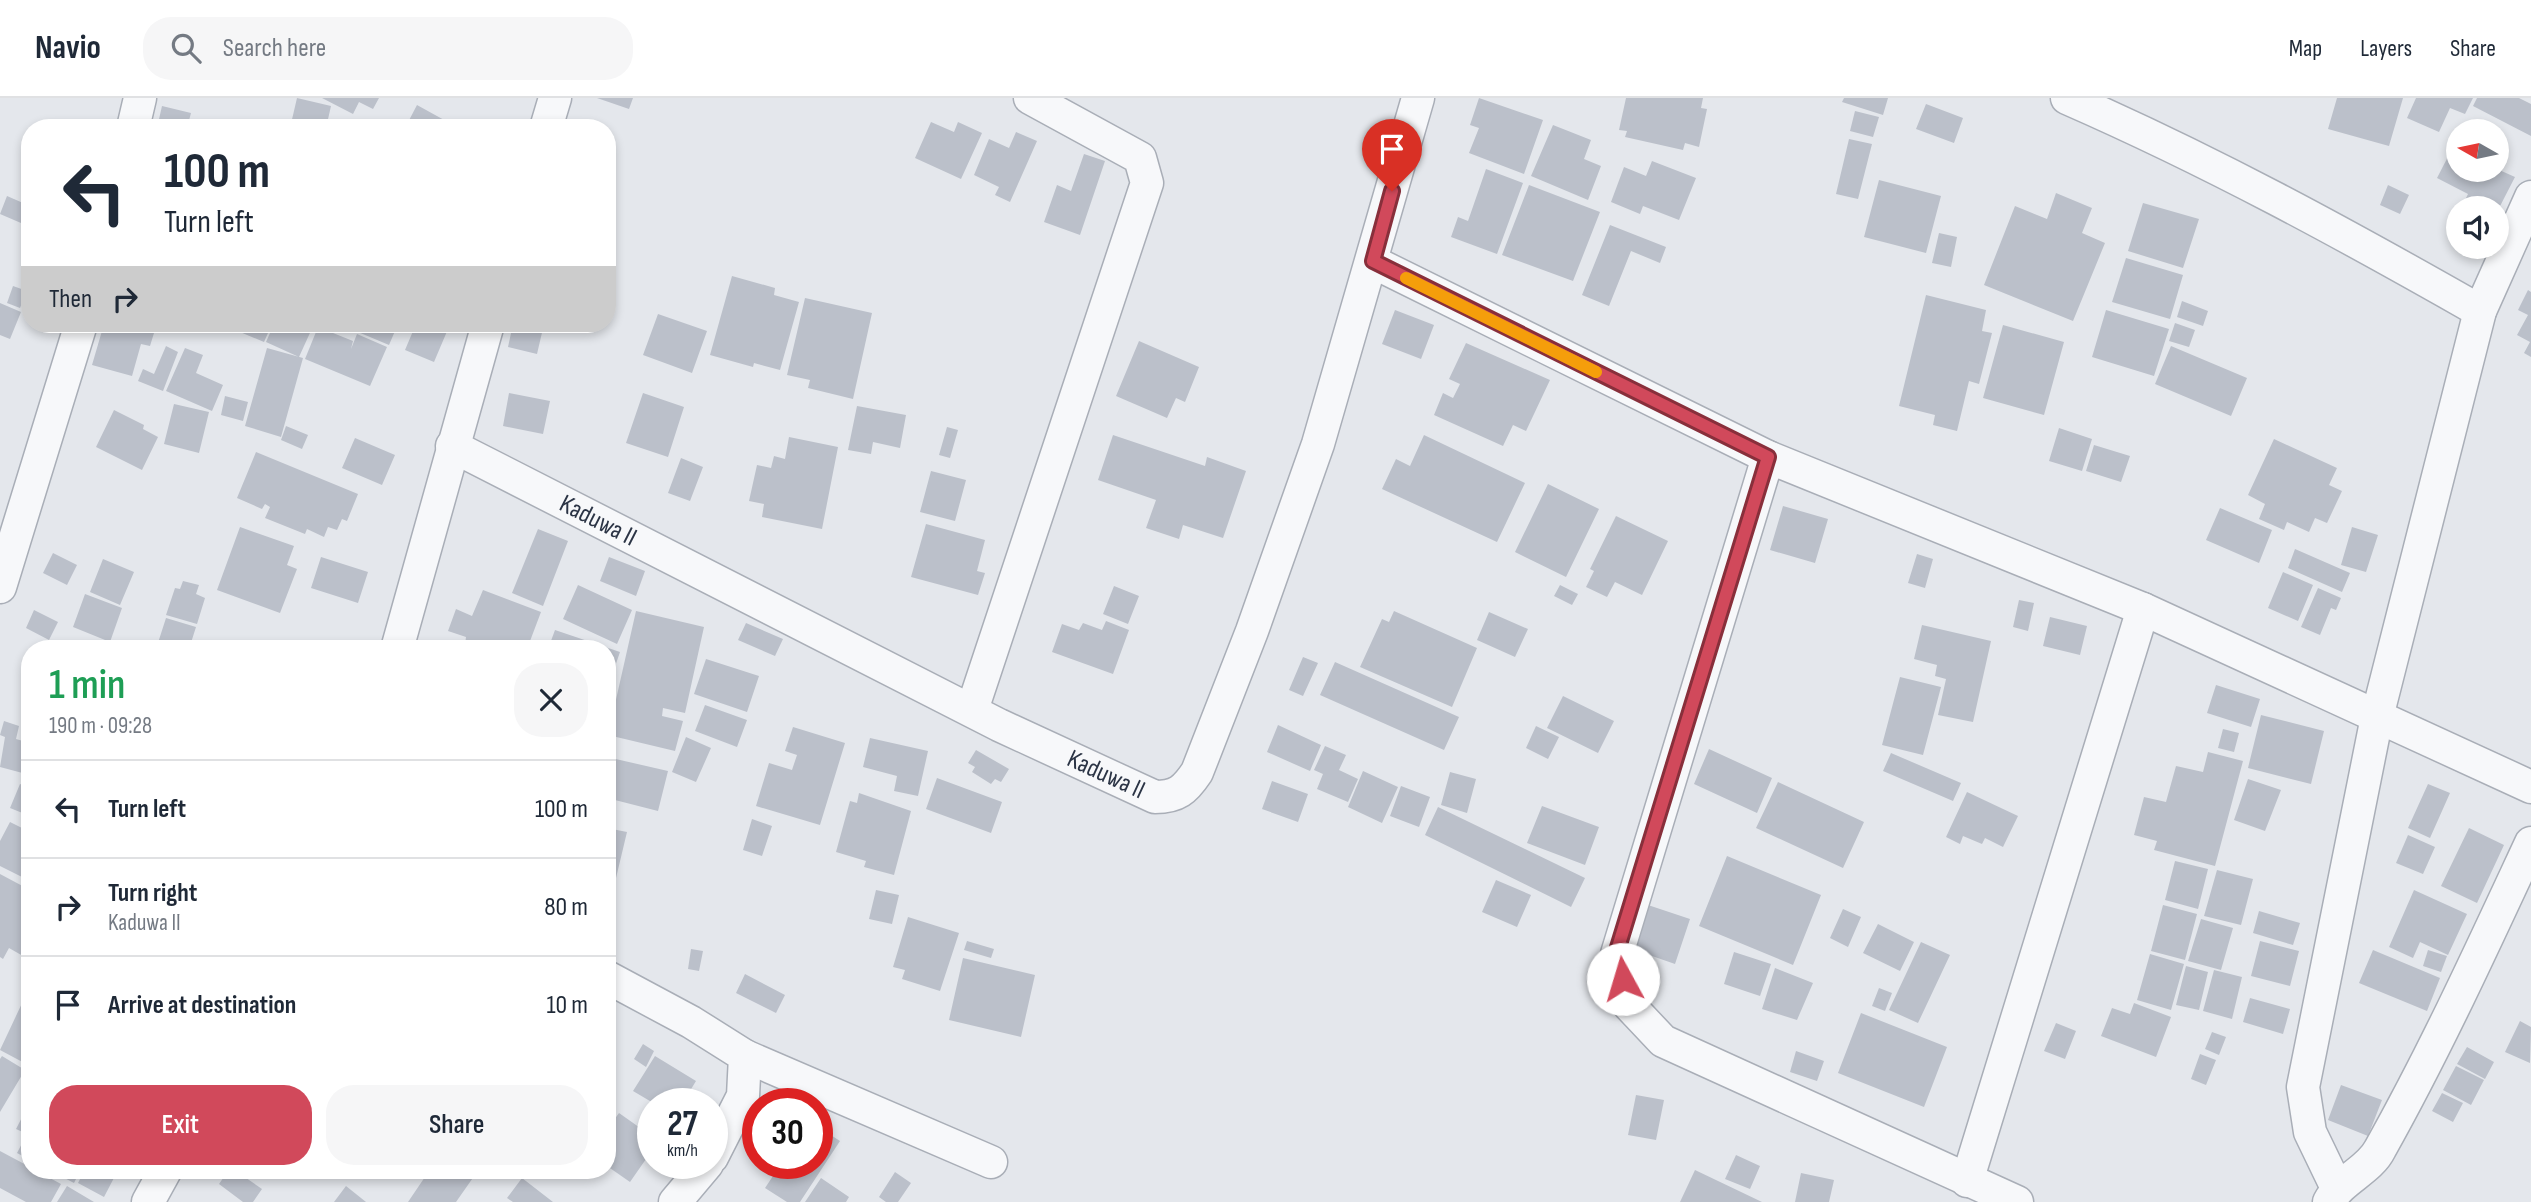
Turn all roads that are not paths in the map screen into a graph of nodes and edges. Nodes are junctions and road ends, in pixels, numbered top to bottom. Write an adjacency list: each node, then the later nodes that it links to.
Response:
1 (140, 98): 6 (street)
2 (555, 98): 7 (street)
3 (1030, 98): 18 (street)
4 (1418, 98): 9 (street, Kaduwa II)
5 (2067, 98): 10 (street)
6 (135, 119)
7 (549, 119)
8 (2531, 197): 10 (street)
9 (1373, 261): 14 (street); 18 (street, Kaduwa II)
10 (2480, 311): 19 (street)
11 (77, 333): 15 (street)
12 (485, 333): 13 (street)
13 (452, 446): 17 (street); 18 (street, Kaduwa II)
14 (1768, 457): 16 (street); 28 (street)
15 (0, 587)
16 (2143, 609): 19 (street); 28 (street)
17 (399, 640)
18 (972, 710)
19 (2377, 717): 20 (street); 29 (street)
20 (2531, 787)
21 (2531, 842): 29 (street)
22 (616, 982): 23 (street)
23 (745, 1056): 24 (street); 25 (street)
24 (728, 1126)
25 (991, 1163)
26 (161, 1179): 30 (street)
27 (694, 1179): 31 (street)
28 (1967, 1181): 32 (street)
29 (2333, 1195)
30 (148, 1202)
31 (675, 1202)
32 (2017, 1202)

